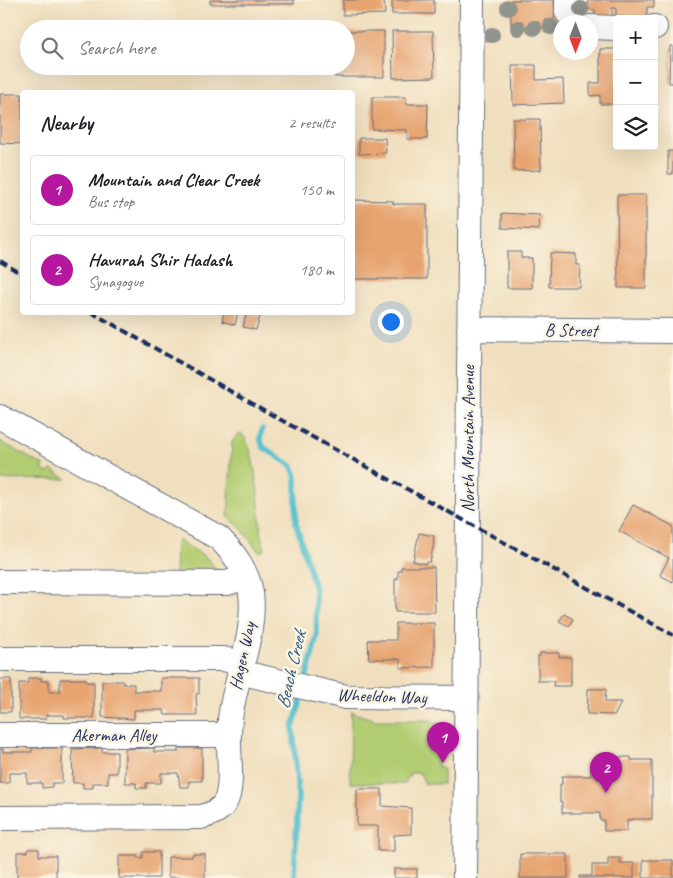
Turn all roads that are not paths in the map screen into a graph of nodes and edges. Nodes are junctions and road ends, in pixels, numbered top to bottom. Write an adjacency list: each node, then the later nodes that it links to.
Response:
1 (472, 0): 6 (street, North Mountain Avenue)
2 (567, 0): 3 (street)
3 (569, 15)
4 (598, 27): 5 (street)
5 (613, 28)
6 (469, 329): 7 (street, B Street); 13 (street, North Mountain Avenue)
7 (673, 331)
8 (0, 417): 9 (street, Hagen Way)
9 (246, 577): 10 (street); 12 (street, Hagen Way)
10 (0, 582)
11 (0, 659): 12 (street, Wheeldon Way)
12 (241, 667): 13 (street, Wheeldon Way); 15 (street, Hagen Way)
13 (466, 698): 17 (street, North Mountain Avenue)
14 (0, 735): 15 (street, Akerman Alley)
15 (229, 735): 16 (street, Hagen Way)
16 (0, 818)
17 (465, 878)

